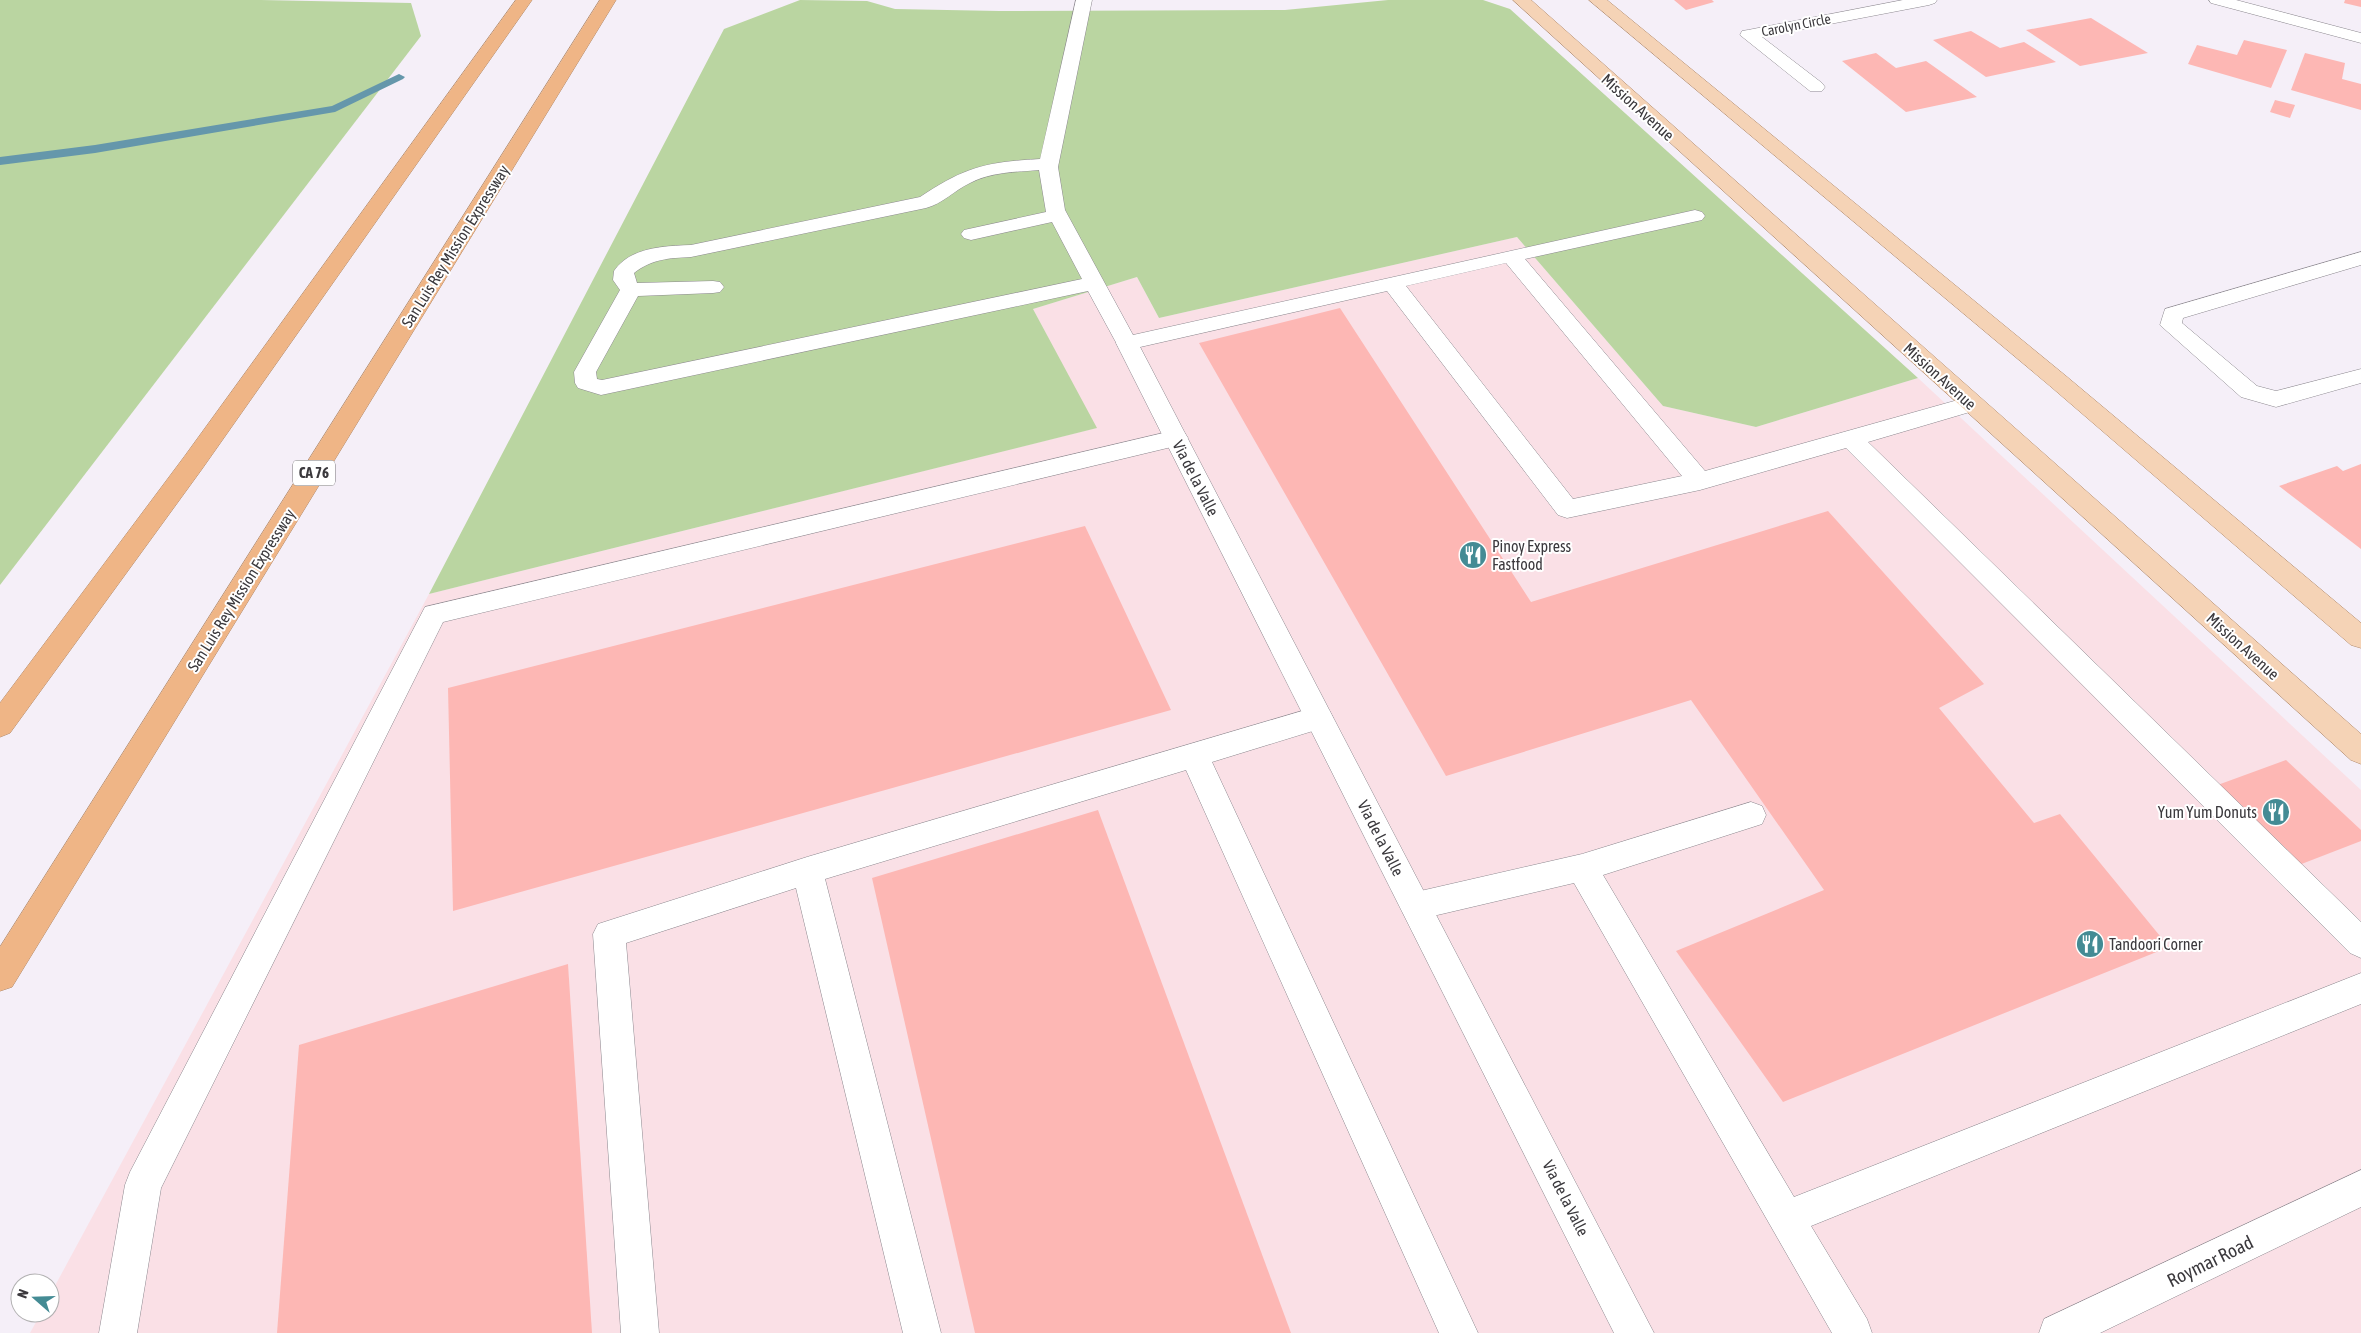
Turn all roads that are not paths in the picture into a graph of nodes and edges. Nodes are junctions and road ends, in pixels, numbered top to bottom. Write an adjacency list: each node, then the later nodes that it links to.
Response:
1 (524, 0): 28 (highway)
2 (608, 0): 36 (highway, San Luis Rey Mission Expressway / CA 76)
3 (1084, 0): 10 (street, Via de la Valle)
4 (1521, 0): 22 (main road, Mission Avenue)
5 (1597, 0): 26 (main road)
6 (1929, 0): 9 (street, Carolyn Circle)
7 (2217, 0): 8 (street)
8 (2361, 38)
9 (1816, 87)
10 (1049, 164): 11 (street, Via de la Valle); 19 (street)
11 (1058, 215): 13 (street); 16 (street, Via de la Valle)
12 (1695, 216): 14 (street)
13 (971, 234)
14 (1511, 256): 17 (street); 25 (street)
15 (2361, 258): 21 (street)
16 (1094, 283): 19 (street); 20 (street, Via de la Valle)
17 (1392, 283): 20 (street); 25 (street)
18 (713, 287): 19 (street)
19 (631, 290)
20 (1127, 343): 23 (street, Via de la Valle)
21 (2361, 376)
22 (1972, 404): 24 (street); 29 (main road, Mission Avenue)
23 (1176, 438): 27 (street, Via de la Valle); 40 (street)
24 (1851, 439): 25 (street); 35 (street)
25 (1700, 481)
26 (2361, 638)
27 (1319, 718): 30 (street); 34 (street, Via de la Valle)
28 (0, 725)
29 (2361, 752)
30 (1194, 755): 33 (street); 43 (street)
31 (1751, 815): 32 (street)
32 (1582, 868): 34 (street); 39 (street)
33 (807, 872): 41 (street); 42 (street)
34 (1416, 906): 44 (street, Via de la Valle)
35 (2361, 943)
36 (0, 976)
37 (2361, 988): 39 (street)
38 (2361, 1188): 46 (street, Roymar Road)
39 (1786, 1218): 45 (street)
40 (118, 1333)
41 (640, 1333)
42 (922, 1333)
43 (1459, 1333)
44 (1635, 1333)
45 (1853, 1333)
46 (2058, 1333)

